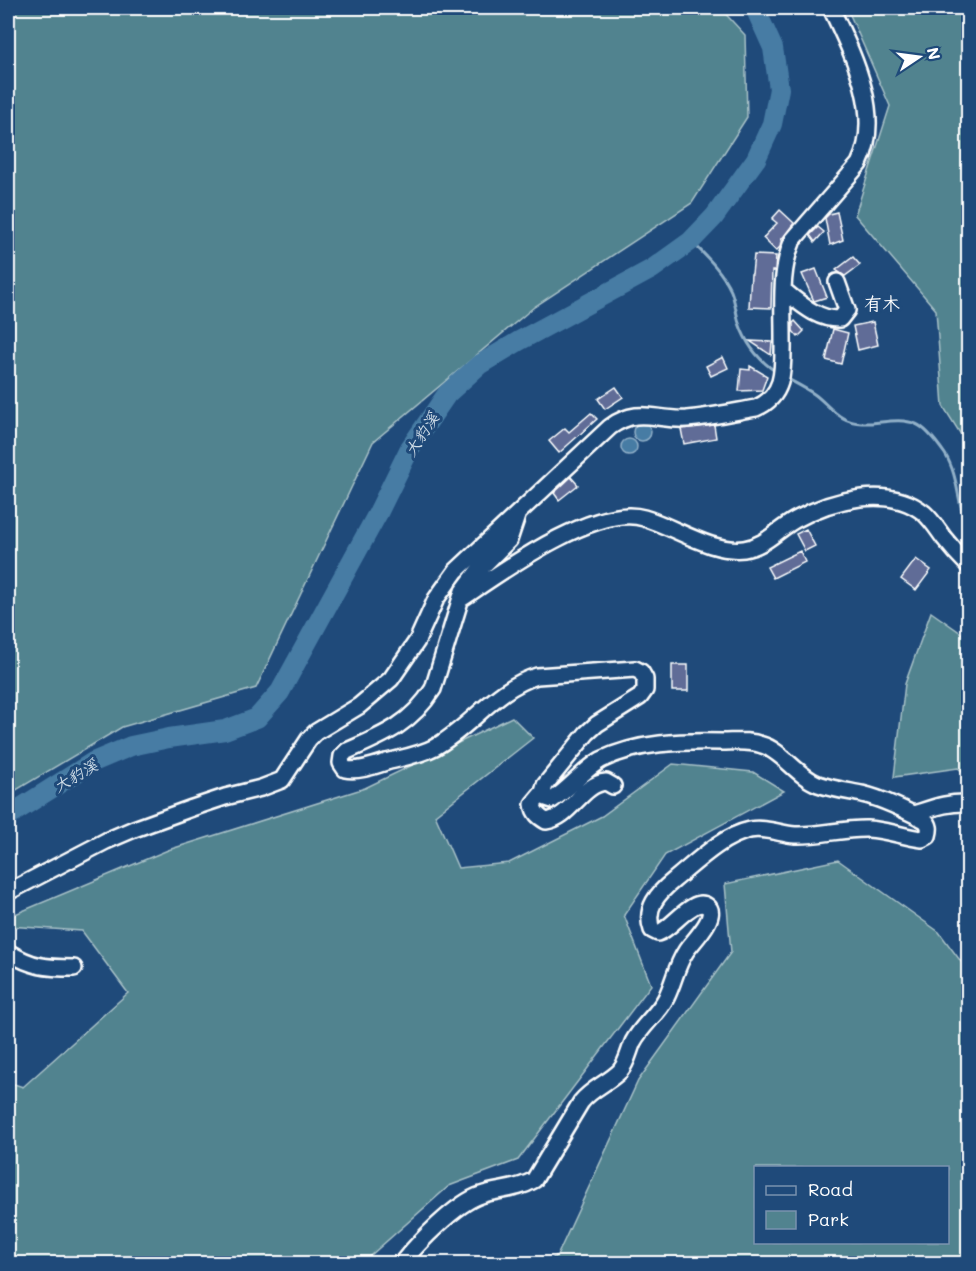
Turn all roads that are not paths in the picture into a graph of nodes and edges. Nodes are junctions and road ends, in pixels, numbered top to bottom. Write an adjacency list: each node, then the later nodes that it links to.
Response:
1 (831, 8): 3 (street)
2 (837, 282): 3 (street)
3 (783, 290): 4 (street)
4 (517, 516): 6 (street); 11 (street)
5 (969, 565): 6 (street)
6 (459, 600): 8 (street)
7 (613, 786): 8 (street)
8 (543, 792): 10 (street)
9 (969, 803): 10 (street)
10 (914, 814): 14 (street)
11 (8, 892)
12 (8, 952): 13 (street)
13 (74, 968)
14 (400, 1263)

